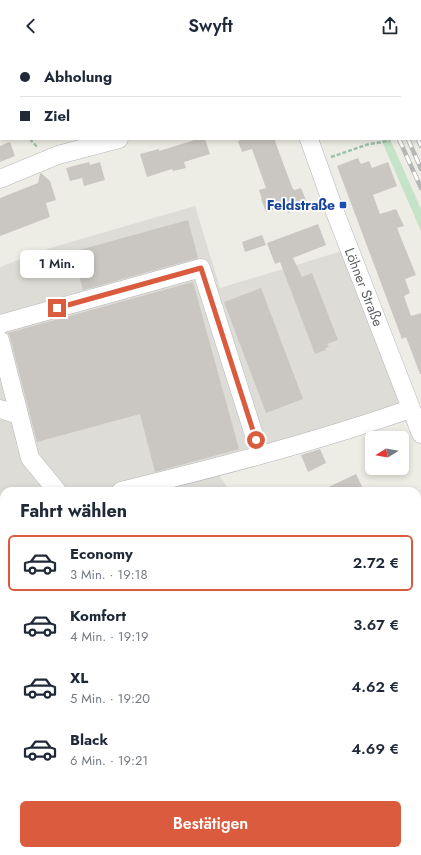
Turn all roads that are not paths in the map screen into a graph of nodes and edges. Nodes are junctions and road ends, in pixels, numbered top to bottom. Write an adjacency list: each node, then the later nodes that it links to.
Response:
1 (115, 140): 3 (street)
2 (309, 140): 7 (street, Löhner Straße)
3 (0, 179)
4 (0, 324): 10 (street)
5 (0, 340): 8 (street)
6 (0, 409): 8 (street)
7 (410, 409): 9 (street, Löhner Straße); 10 (street)
8 (19, 415): 11 (street)
9 (421, 434)
10 (260, 454): 12 (street)
11 (53, 487)
12 (136, 487)

